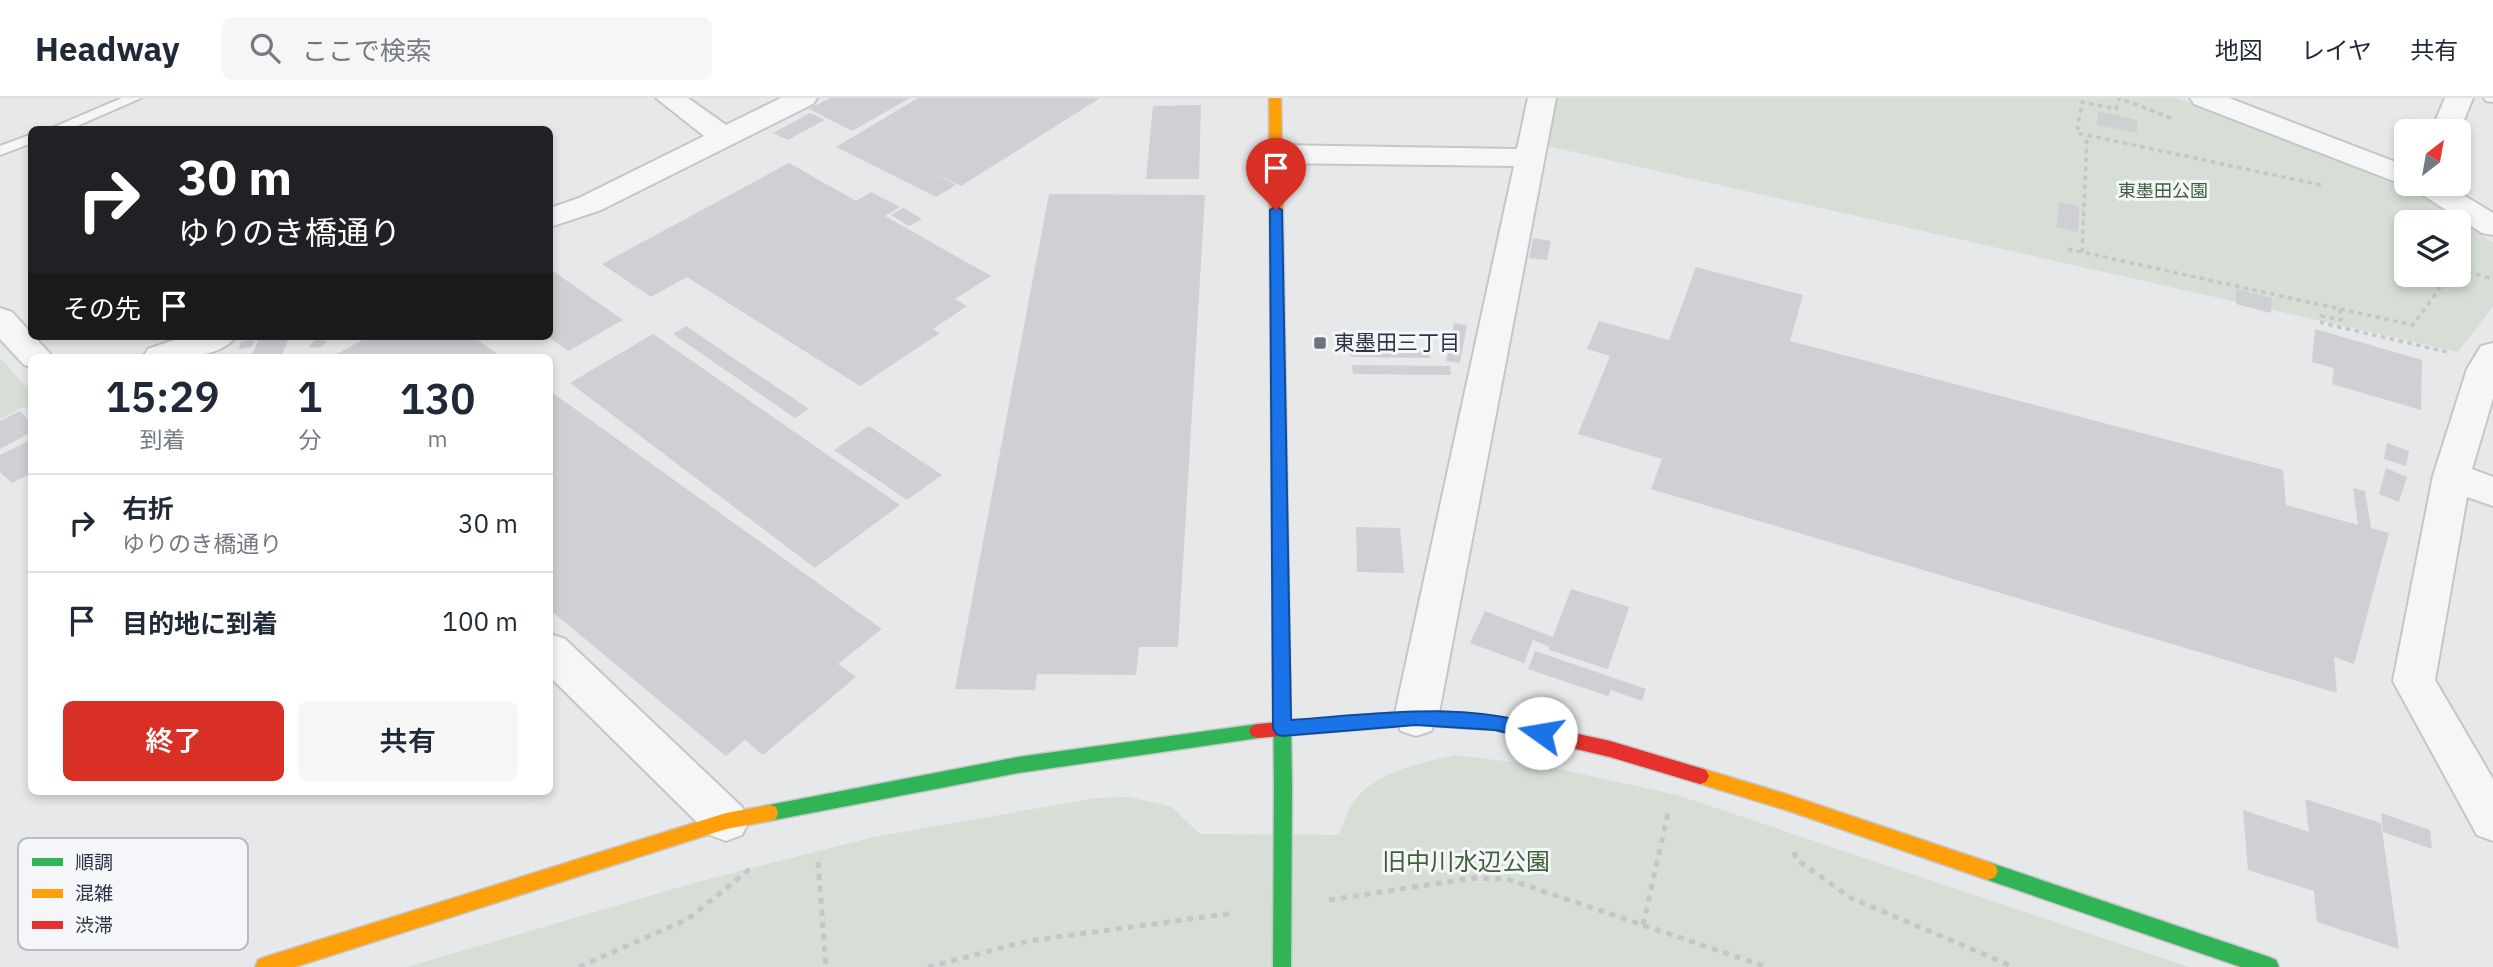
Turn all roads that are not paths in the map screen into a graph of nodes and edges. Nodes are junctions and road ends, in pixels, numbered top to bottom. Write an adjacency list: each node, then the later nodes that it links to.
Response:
1 (134, 98): 9 (lane)
2 (670, 98): 10 (street)
3 (803, 98): 10 (street)
4 (1275, 98): 13 (street)
5 (1542, 98): 14 (street)
6 (2204, 98): 15 (street)
7 (2459, 98): 8 (street)
8 (2450, 119)
9 (64, 126)
10 (724, 137): 17 (street)
11 (28, 140): 12 (lane)
12 (0, 151)
13 (1275, 154): 14 (street); 28 (street)
14 (1531, 158): 27 (street)
15 (2394, 171)
16 (2448, 196): 18 (street)
17 (553, 217)
18 (2493, 226)
19 (0, 319): 21 (street)
20 (208, 340): 22 (street)
21 (33, 354)
22 (168, 354)
23 (2490, 358): 24 (street)
24 (2452, 476): 25 (street); 30 (street)
25 (2493, 492)
26 (553, 654): 29 (street)
27 (1416, 718): 28 (street); 33 (street)
28 (1282, 728): 29 (street); 32 (street, bridge)
29 (726, 821): 31 (street)
30 (2493, 821)
31 (265, 967)
32 (1282, 967)
33 (2269, 967)

